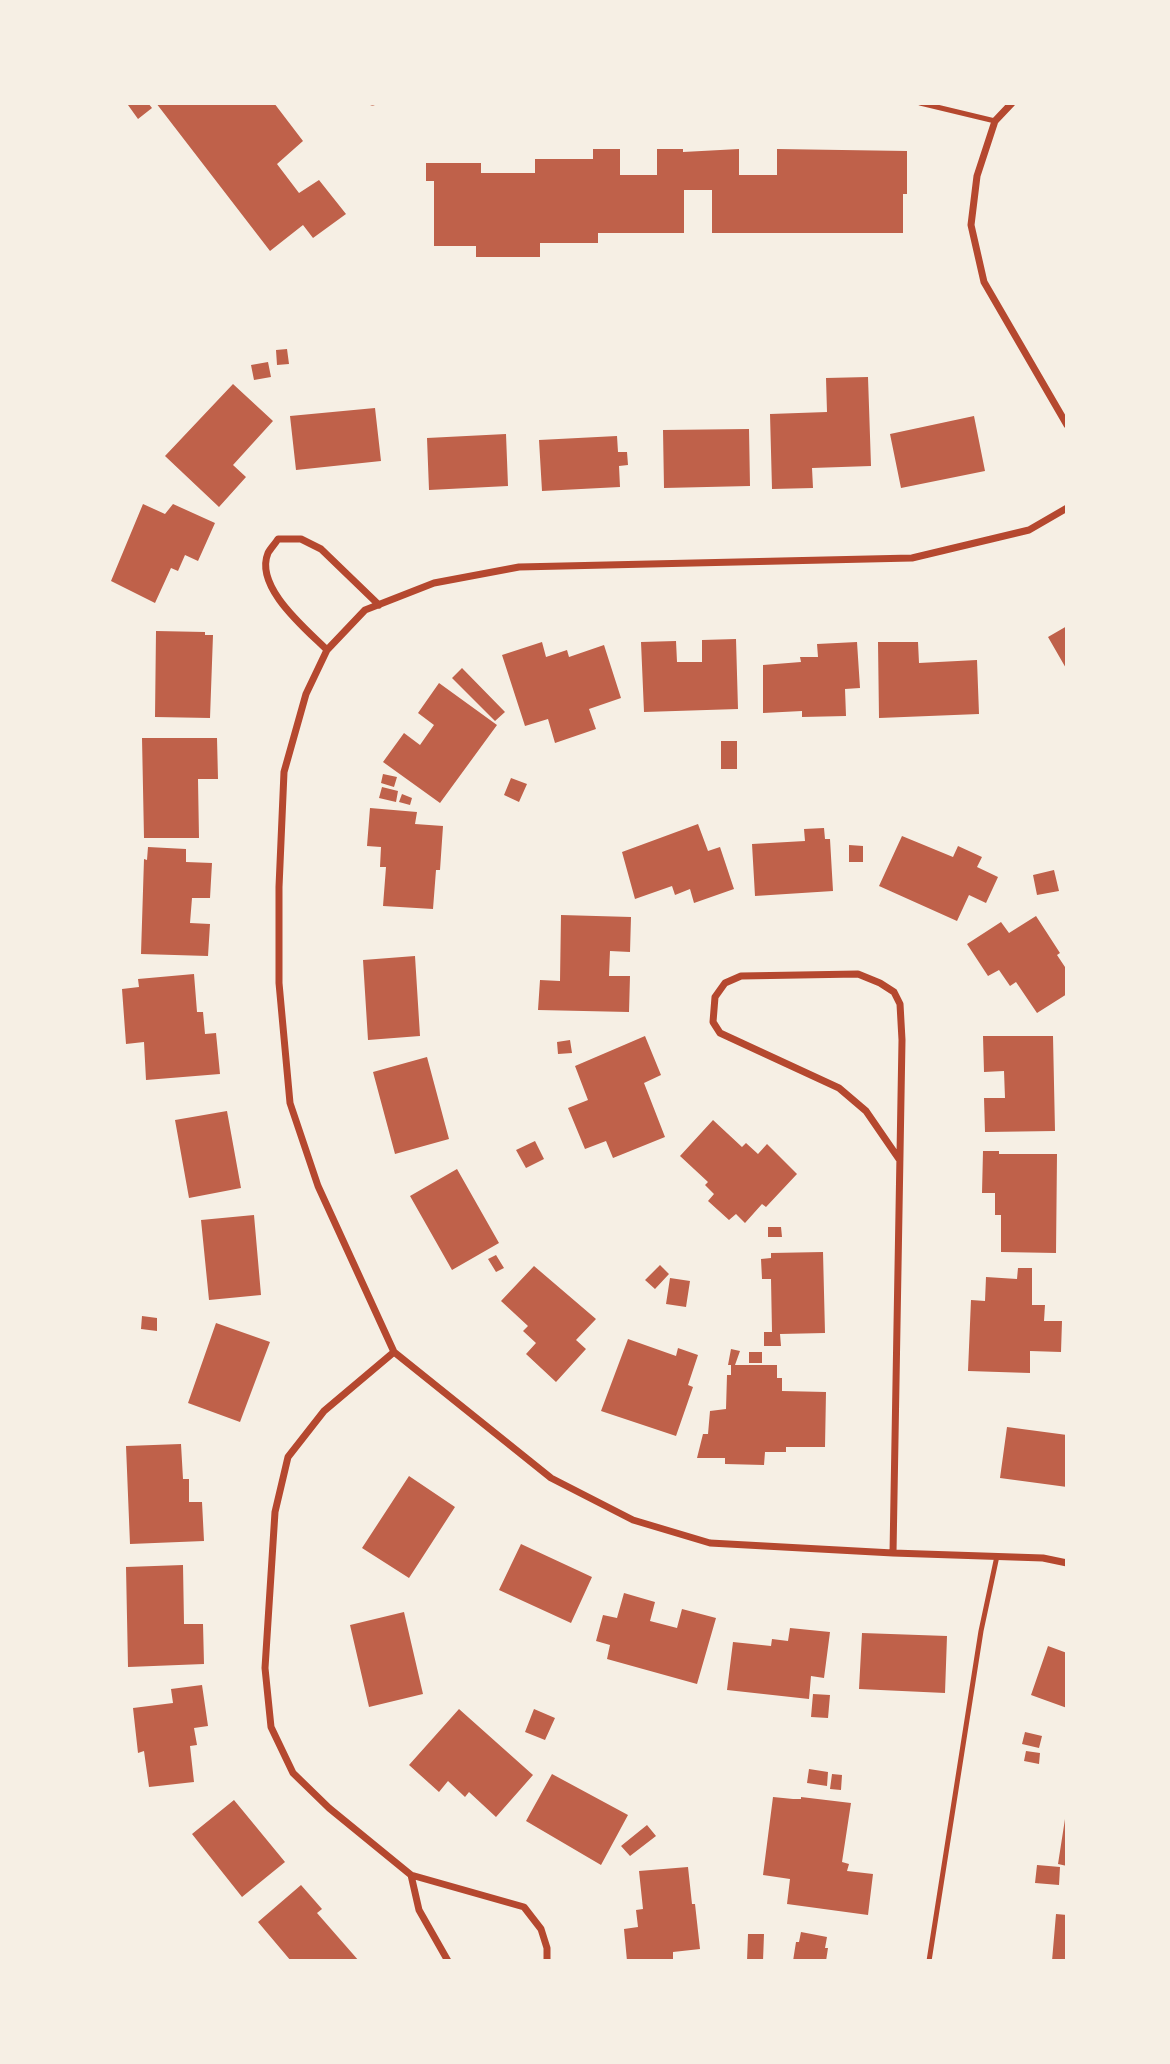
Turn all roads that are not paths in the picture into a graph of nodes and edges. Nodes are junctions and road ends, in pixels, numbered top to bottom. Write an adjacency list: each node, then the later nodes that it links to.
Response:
1 (920, 103): 3 (lane)
2 (1012, 103): 3 (street)
3 (995, 121): 4 (street)
4 (1067, 425)
5 (1067, 508): 6 (street)
6 (379, 605): 7 (street); 7 (street)
7 (327, 650): 9 (street)
8 (900, 1159): 8 (street); 10 (street)
9 (394, 1352): 10 (street); 13 (street)
10 (893, 1553): 11 (street)
11 (997, 1556): 12 (street); 16 (lane)
12 (1067, 1563)
13 (411, 1875): 14 (street); 15 (street)
14 (449, 1961)
15 (547, 1961)
16 (929, 1961)

